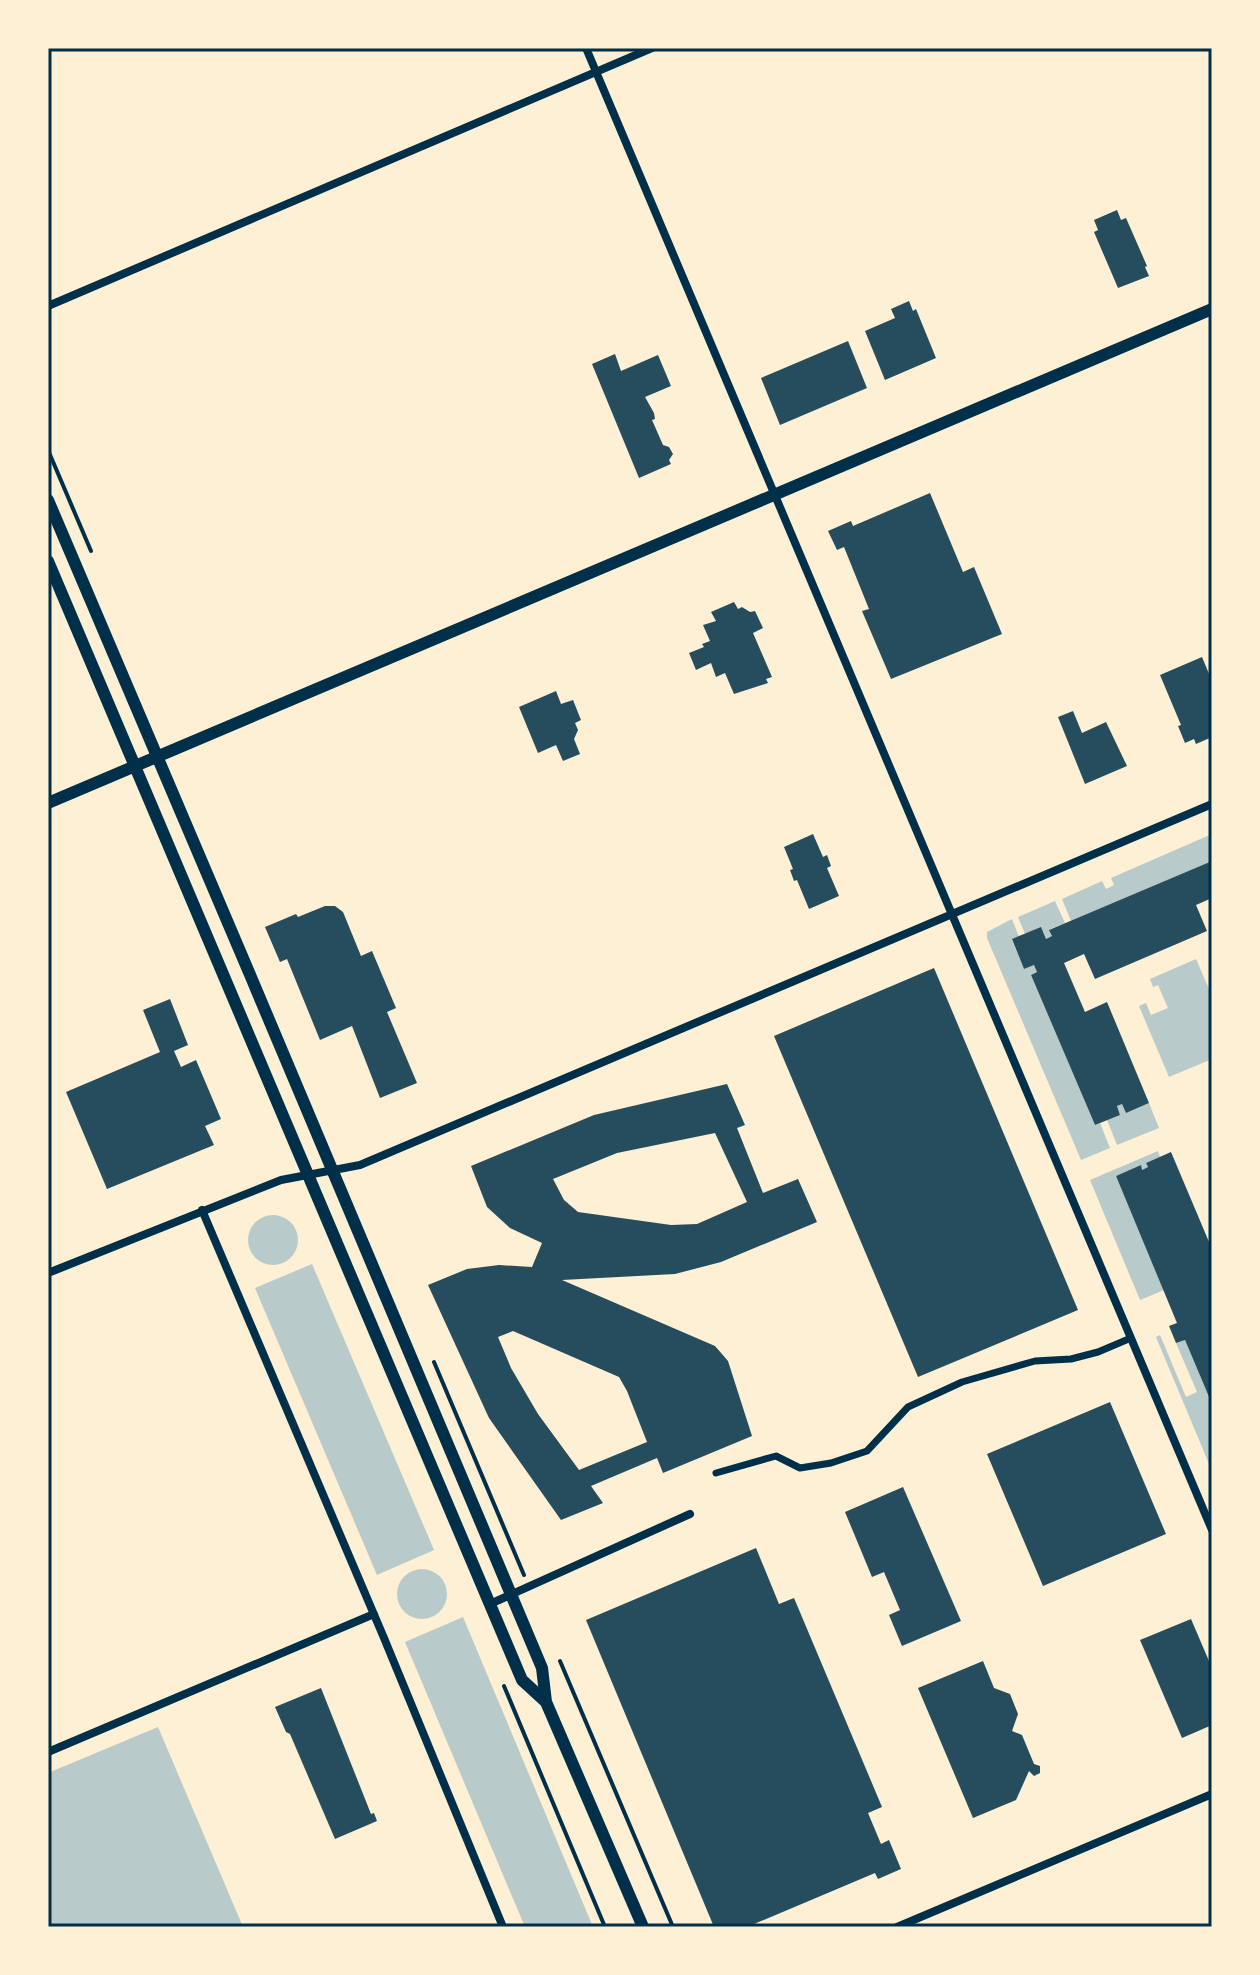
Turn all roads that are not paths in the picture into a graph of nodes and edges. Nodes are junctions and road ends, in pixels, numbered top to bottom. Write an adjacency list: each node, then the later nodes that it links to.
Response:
1 (586, 48): 3 (street)
2 (652, 48): 3 (street)
3 (596, 72): 4 (street); 6 (street)
4 (48, 306)
5 (1212, 309): 6 (street)
6 (775, 495): 9 (street); 13 (street)
7 (48, 500): 9 (street)
8 (48, 561): 10 (street)
9 (159, 756): 10 (street); 14 (street)
10 (135, 766): 11 (street); 15 (street)
11 (48, 803)
12 (1212, 804): 13 (street)
13 (952, 915): 14 (street); 18 (street)
14 (331, 1170): 15 (street); 22 (street)
15 (306, 1174): 16 (street); 23 (street)
16 (202, 1210): 17 (street); 24 (street)
17 (48, 1273)
18 (1131, 1338): 19 (street); 21 (street)
19 (716, 1473)
20 (690, 1514): 22 (street)
21 (1212, 1530)
22 (511, 1595): 23 (street); 25 (street)
23 (490, 1604): 25 (street)
24 (374, 1614): 26 (street); 28 (street)
25 (546, 1702): 29 (street)
26 (48, 1752)
27 (1212, 1794): 30 (street)
28 (503, 1927)
29 (643, 1927)
30 (897, 1927)

